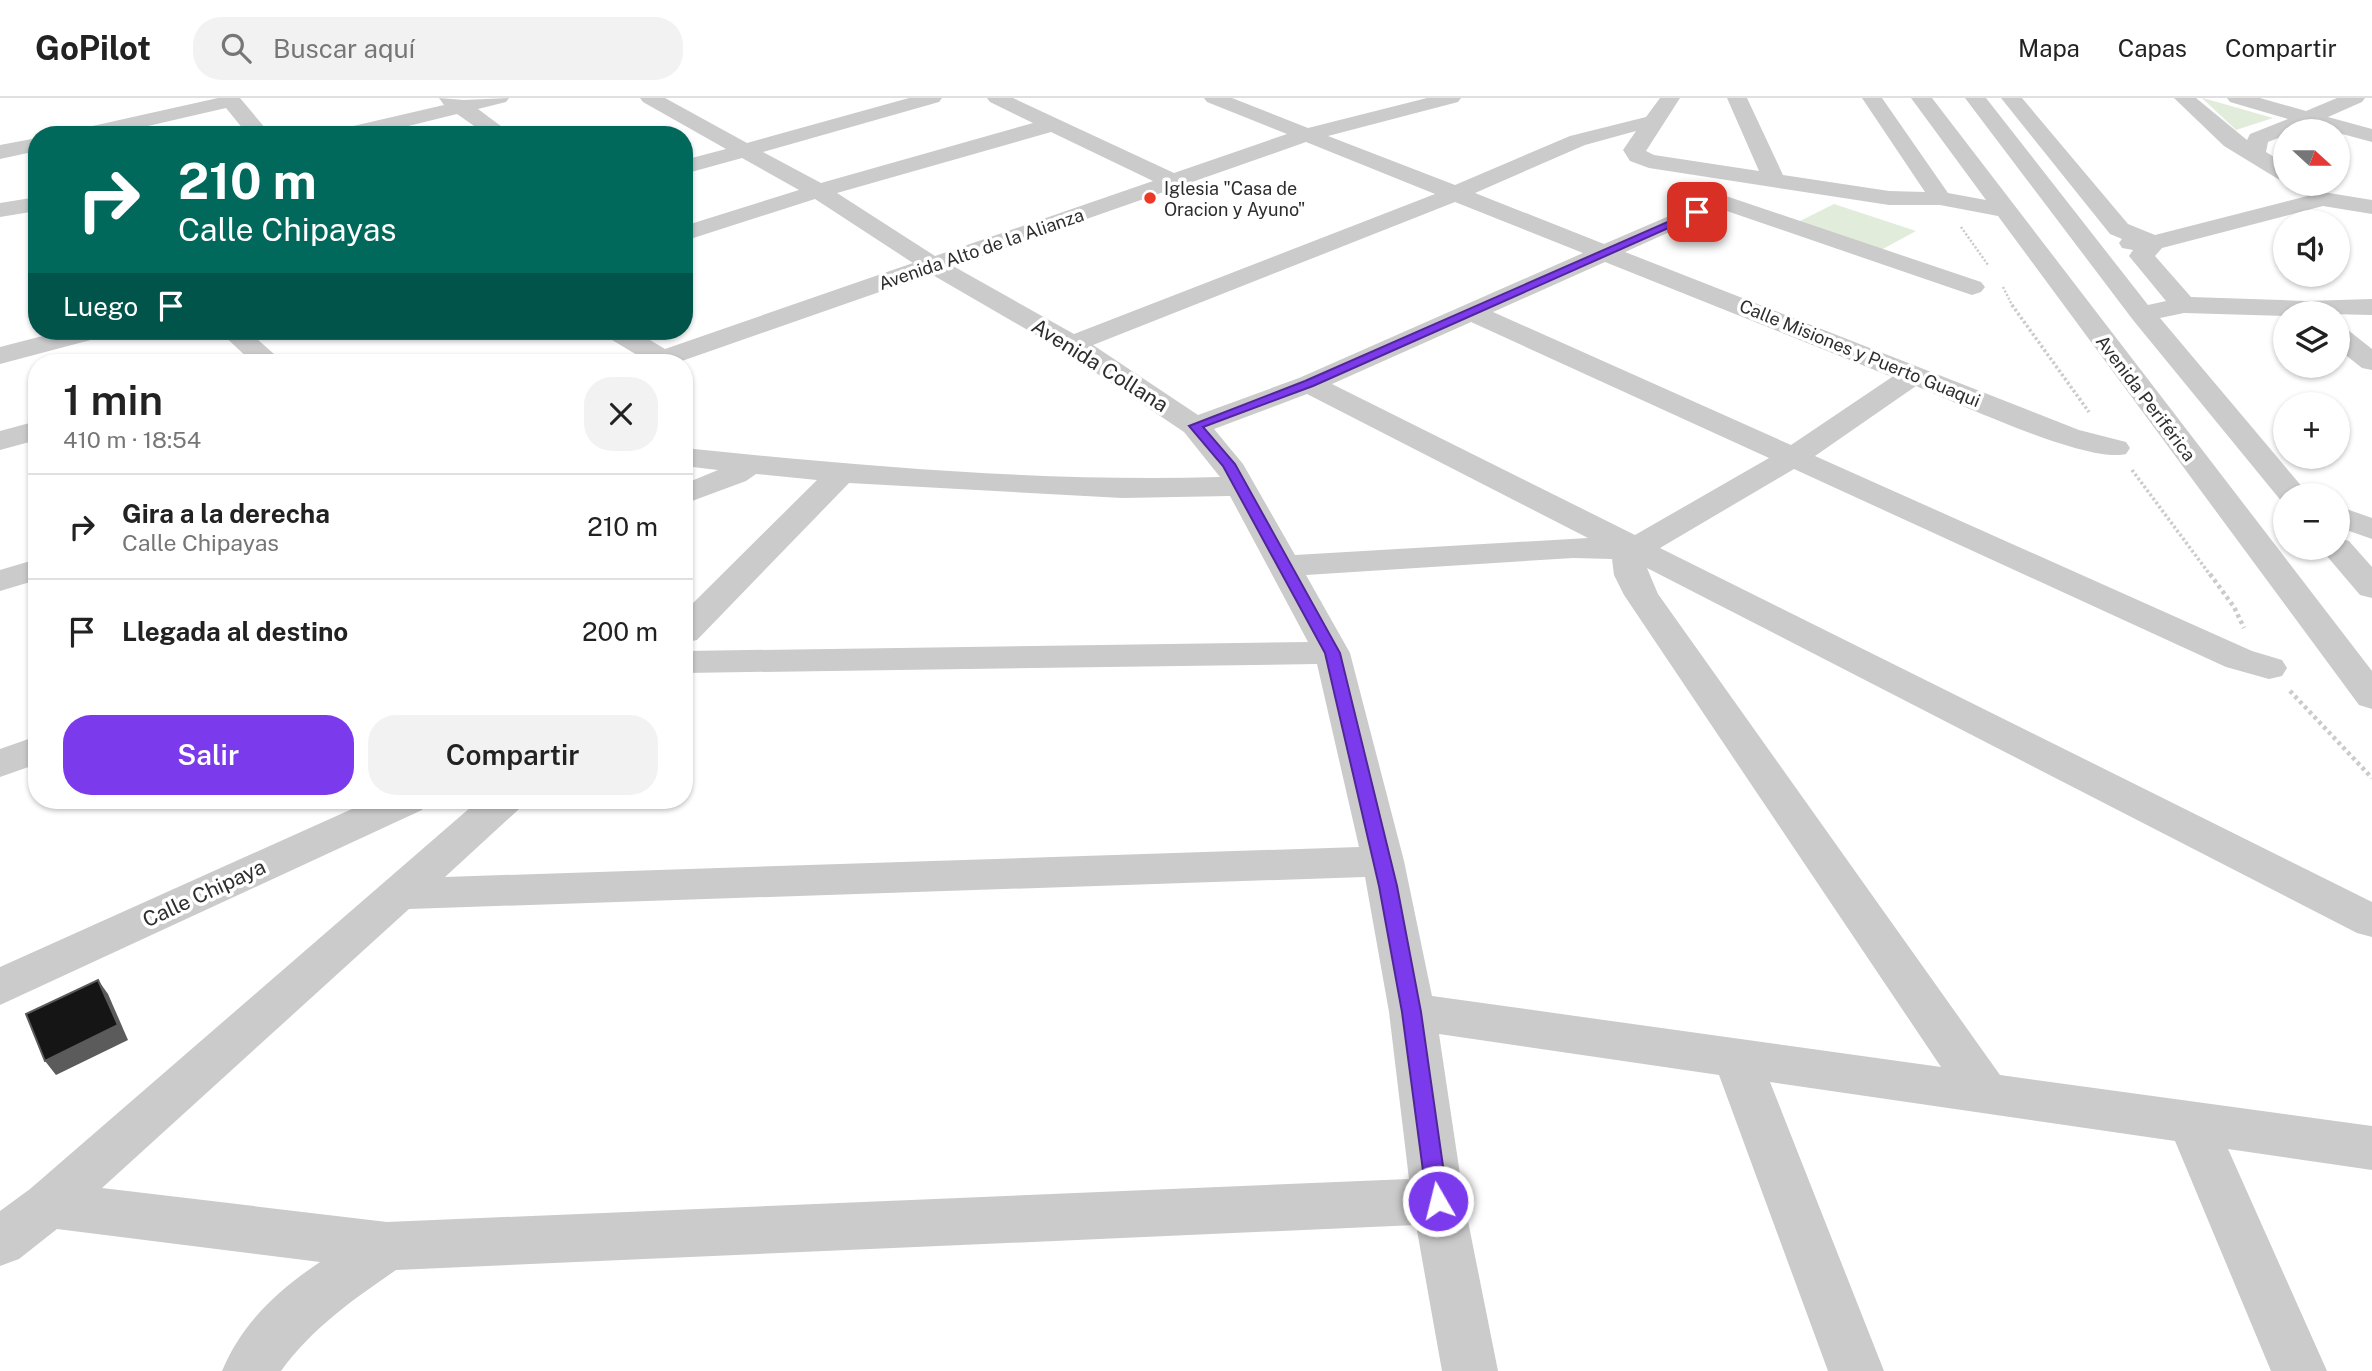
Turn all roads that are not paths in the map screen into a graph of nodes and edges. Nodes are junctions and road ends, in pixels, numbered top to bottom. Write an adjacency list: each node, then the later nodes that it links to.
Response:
1 (499, 98): 17 (street)
2 (932, 98): 28 (street)
3 (997, 98): 20 (street)
4 (1214, 98): 25 (street, Calle Misiones y Puerto Guaqui)
5 (1670, 98): 19 (street)
6 (1737, 98): 33 (street)
7 (1872, 98): 38 (street)
8 (1921, 98): 43 (street, Avenida Periférica)
9 (1975, 98): 45 (street)
10 (2011, 98): 46 (street)
11 (2184, 98): 30 (street)
12 (2237, 98): 18 (street)
13 (2355, 98): 18 (street)
14 (661, 99): 28 (street, Avenida Collana)
15 (1443, 99): 25 (street, Avenida Alto de la Alianza)
16 (230, 100): 21 (street); 22 (street)
17 (453, 102): 23 (street); 24 (street)
18 (2307, 117): 26 (street); 30 (street)
19 (1654, 122): 33 (street); 36 (street)
20 (1054, 124): 34 (street); 35 (street)
21 (118, 126)
22 (252, 126)
23 (374, 126)
24 (489, 126)
25 (1309, 134): 34 (street, Avenida Alto de la Alianza); 36 (street, Calle Misiones y Puerto Guaqui)
26 (2372, 136)
27 (28, 146): 29 (street)
28 (744, 151): 31 (street); 35 (street, Avenida Collana)
29 (0, 152)
30 (2256, 154): 32 (street)
31 (693, 165)
32 (2273, 165)
33 (1774, 180): 38 (street)
34 (1174, 182): 48 (street, Avenida Alto de la Alianza)
35 (818, 191): 44 (street); 48 (street, Avenida Collana)
36 (1455, 194): 47 (street, Calle Misiones y Puerto Guaqui); 59 (street)
37 (2320, 196): 39 (street)
38 (1940, 198): 43 (street)
39 (2323, 198): 41 (street); 46 (street)
40 (28, 205): 42 (street)
41 (2372, 207)
42 (0, 210)
43 (2003, 210): 91 (street, Avenida Periférica)
44 (693, 231)
45 (2087, 242): 46 (street); 55 (street)
46 (2153, 243): 50 (street)
47 (1606, 253): 49 (street); 54 (street); 66 (street, Calle Misiones y Puerto Guaqui)
48 (933, 265): 59 (street, Avenida Collana); 63 (street, Avenida Alto de la Alianza)
49 (1972, 287)
50 (2184, 305): 53 (street); 55 (street)
51 (2372, 307): 52 (street)
52 (2350, 308)
53 (2273, 309)
54 (1472, 312): 67 (street); 72 (street)
55 (2142, 314): 76 (street)
56 (59, 340): 64 (street)
57 (242, 340): 61 (street)
58 (629, 340): 62 (street)
59 (1072, 344): 68 (street, Avenida Collana)
60 (2350, 345): 65 (street)
61 (258, 354)
62 (648, 354)
63 (677, 354)
64 (0, 356)
65 (2372, 362)
66 (1914, 375): 71 (street, Calle Misiones y Puerto Guaqui); 72 (street)
67 (1309, 384): 68 (street); 81 (street)
68 (1195, 426): 77 (street, Avenida Collana)
69 (28, 433): 70 (street)
70 (0, 441)
71 (2116, 447)
72 (1793, 457): 81 (street); 90 (street)
73 (693, 458): 74 (street)
74 (749, 464): 75 (street); 78 (street)
75 (841, 473): 77 (street); 87 (street)
76 (2283, 483)
77 (1239, 486): 83 (street, Avenida Collana)
78 (693, 491)
79 (2350, 521): 80 (street)
80 (2372, 529)
81 (1633, 550): 83 (street); 98 (street); 102 (street)
82 (2348, 560): 86 (street)
83 (1283, 566): 88 (street, Avenida Collana)
84 (28, 572): 85 (street)
85 (0, 581)
86 (2372, 587)
87 (693, 623)
88 (1332, 653): 89 (street); 96 (street, Avenida Collana)
89 (693, 662)
90 (2269, 668)
91 (2372, 697)
92 (28, 753): 93 (street)
93 (0, 764)
94 (388, 809): 99 (street, Calle Chipaya)
95 (494, 809): 97 (street)
96 (1383, 861): 97 (street); 100 (street, Avenida Collana)
97 (398, 894): 106 (street)
98 (2372, 921)
99 (0, 987)
100 (1412, 1012): 101 (street); 105 (street, Avenida Collana)
101 (1736, 1057): 102 (street); 111 (street)
102 (1985, 1093): 103 (street)
103 (2192, 1123): 104 (street); 112 (street)
104 (2372, 1148)
105 (1438, 1201): 108 (street); 110 (street, Avenida Collana)
106 (48, 1205): 107 (street); 108 (street)
107 (0, 1242)
108 (387, 1246): 109 (street)
109 (250, 1371)
110 (1470, 1371)
111 (1856, 1371)
112 (2300, 1371)

